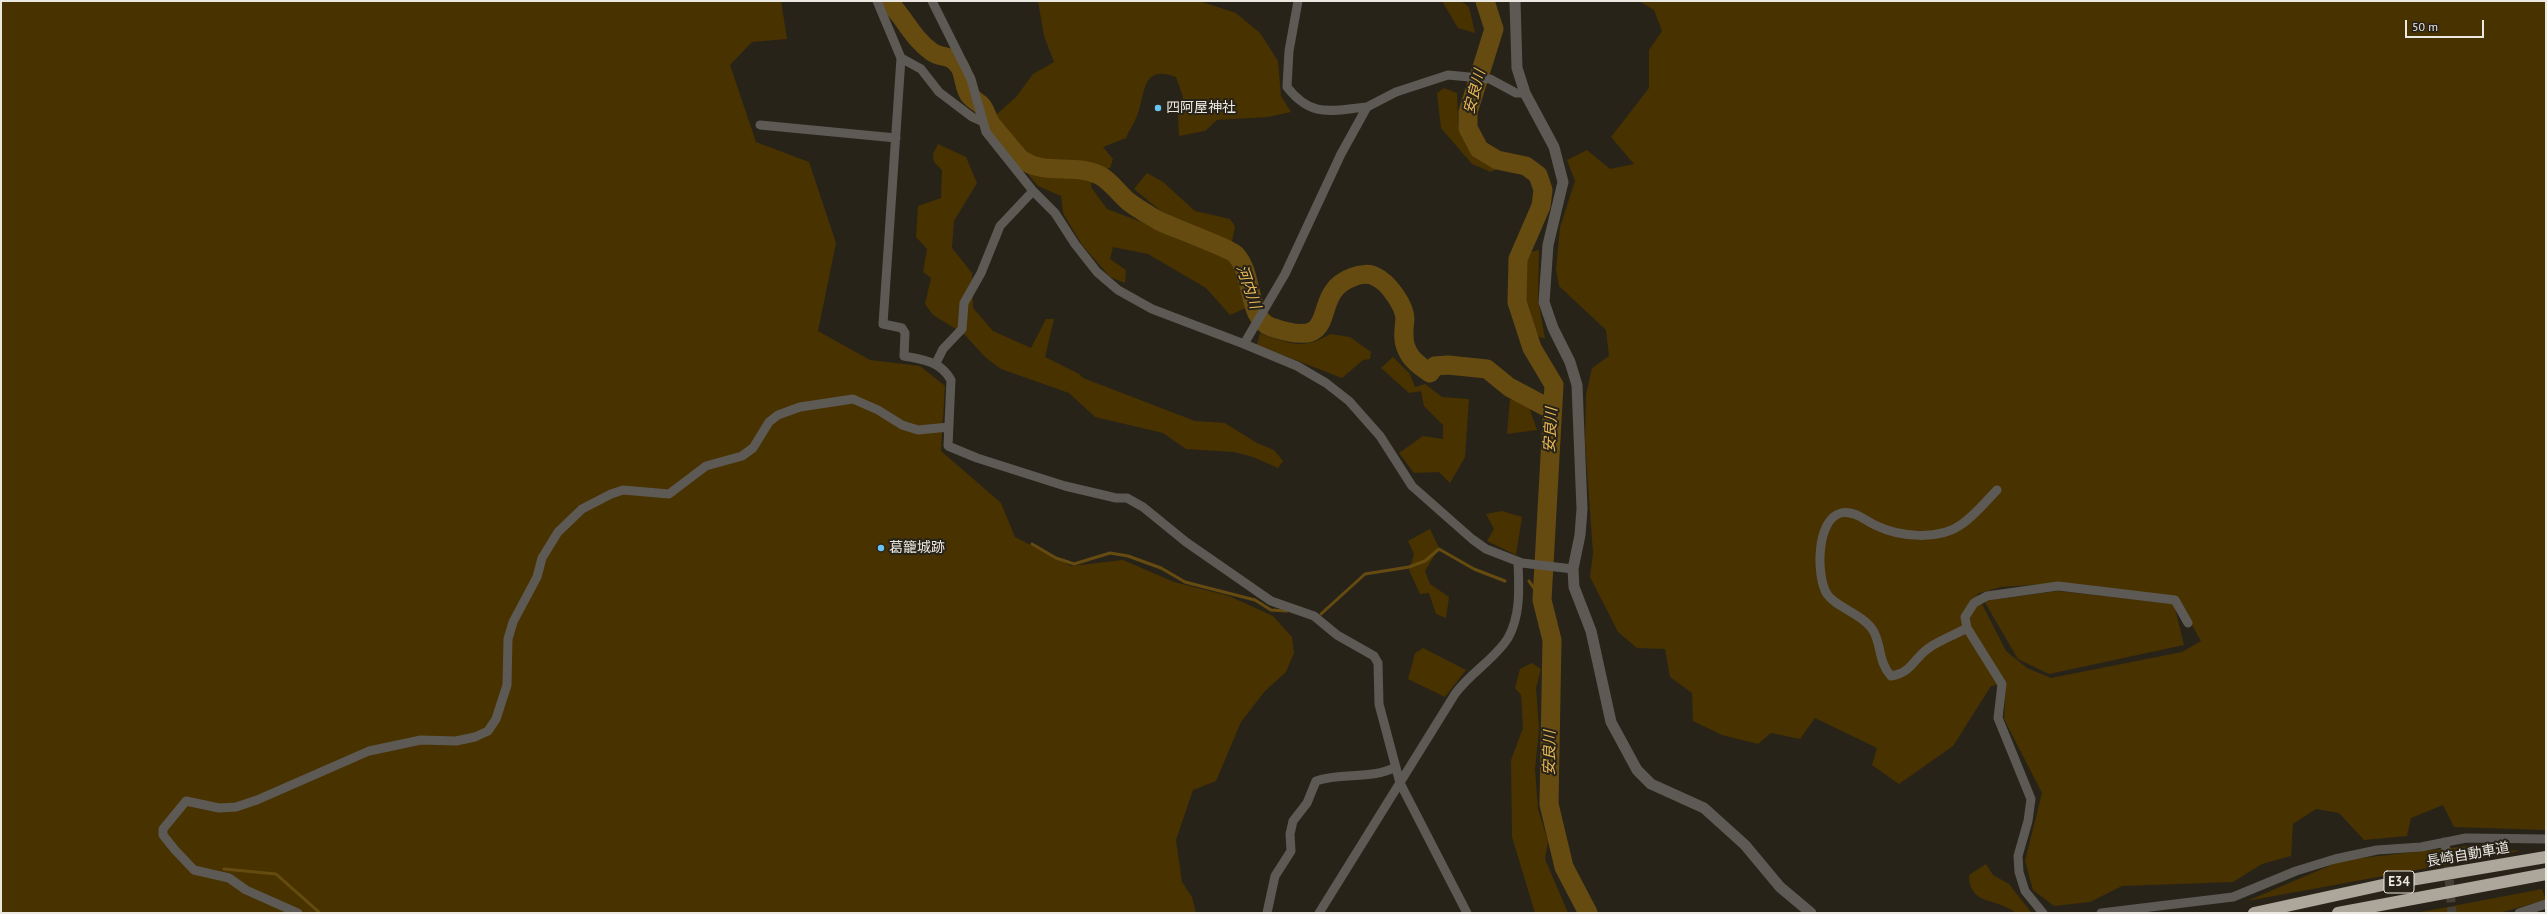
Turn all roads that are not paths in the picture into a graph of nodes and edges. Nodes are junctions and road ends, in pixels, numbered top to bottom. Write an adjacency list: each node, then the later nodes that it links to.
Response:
1 (877, 1): 5 (street)
2 (932, 1): 8 (street)
3 (1298, 1): 7 (street)
4 (1515, 1): 6 (street)
5 (901, 58): 8 (street); 10 (street)
6 (1525, 93): 7 (street); 17 (street)
7 (1367, 107): 12 (street)
8 (980, 116): 11 (street)
9 (760, 125): 10 (street)
10 (896, 138): 13 (street)
11 (1033, 191): 12 (street); 13 (street)
12 (1244, 344): 16 (street)
13 (936, 363): 14 (street)
14 (949, 427): 20 (street); 28 (street)
15 (1997, 490): 19 (street)
16 (1520, 563): 17 (street); 21 (street)
17 (1568, 568): 32 (street)
18 (2188, 623): 19 (street)
19 (1967, 628): 33 (street)
20 (1396, 767): 21 (street); 29 (street)
21 (1400, 783): 30 (street); 31 (street)
22 (2546, 839): 23 (street)
23 (2444, 842): 24 (street); 34 (street)
24 (2447, 853)
25 (2546, 857): 35 (highway, 長崎自動車道 / E34)
26 (2546, 874): 36 (highway, E34)
27 (2546, 904): 37 (street)
28 (298, 913)
29 (1267, 913)
30 (1319, 913)
31 (1467, 913)
32 (1811, 913)
33 (2043, 913)
34 (2101, 913)
35 (2254, 913)
36 (2338, 913)
37 (2519, 913)

